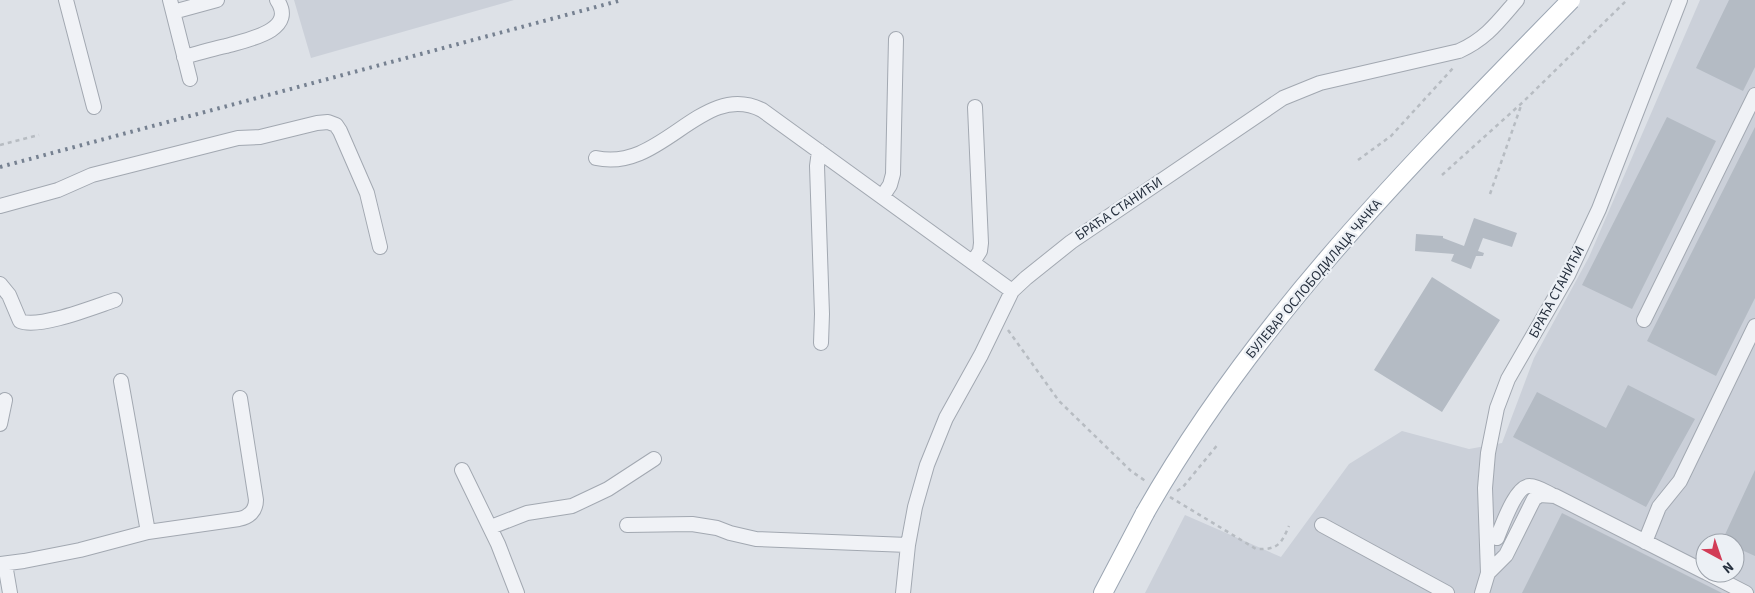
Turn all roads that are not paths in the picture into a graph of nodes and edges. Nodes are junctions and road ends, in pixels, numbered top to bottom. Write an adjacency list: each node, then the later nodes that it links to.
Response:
1 (66, 0): 12 (street)
2 (217, 0): 7 (street)
3 (277, 0): 9 (street)
4 (1517, 0): 21 (street, БРАЋА СТАНИЋИ)
5 (1571, 0): 47 (main road, БУЛЕВАР ОСЛОБОДИЛАЦА ЧАЧКА, bridge)
6 (1680, 0): 42 (street, БРАЋА СТАНИЋИ)
7 (172, 6): 9 (street)
8 (896, 39): 16 (street)
9 (184, 57): 10 (street)
10 (190, 79)
11 (1755, 95): 23 (street)
12 (94, 107)
13 (975, 107): 19 (street)
14 (820, 151): 15 (street); 16 (street); 25 (street)
15 (596, 158)
16 (882, 197): 19 (street)
17 (0, 206): 18 (street)
18 (380, 247)
19 (973, 262): 21 (street)
20 (0, 284): 22 (street)
21 (1012, 291): 39 (street, БРАЋА СТАНИЋИ)
22 (115, 300)
23 (1644, 320)
24 (1755, 326): 38 (street)
25 (821, 343)
26 (122, 381): 36 (street)
27 (240, 398): 36 (street)
28 (5, 400): 29 (street)
29 (0, 424)
30 (654, 459): 35 (street)
31 (462, 470): 35 (street)
32 (1555, 496): 37 (street); 38 (street); 42 (street)
33 (627, 525): 39 (street)
34 (1322, 526): 48 (street)
35 (490, 527): 45 (street)
36 (148, 532): 40 (street)
37 (1497, 538)
38 (1645, 542): 41 (street)
39 (908, 545): 46 (street, БРАЋА СТАНИЋИ)
40 (2, 564): 44 (street)
41 (1695, 567)
42 (1488, 573): 49 (street, БРАЋА СТАНИЋИ)
43 (1726, 583): 50 (street)
44 (10, 593)
45 (516, 593)
46 (903, 593)
47 (1103, 593)
48 (1447, 593)
49 (1482, 593)
50 (1746, 593)

